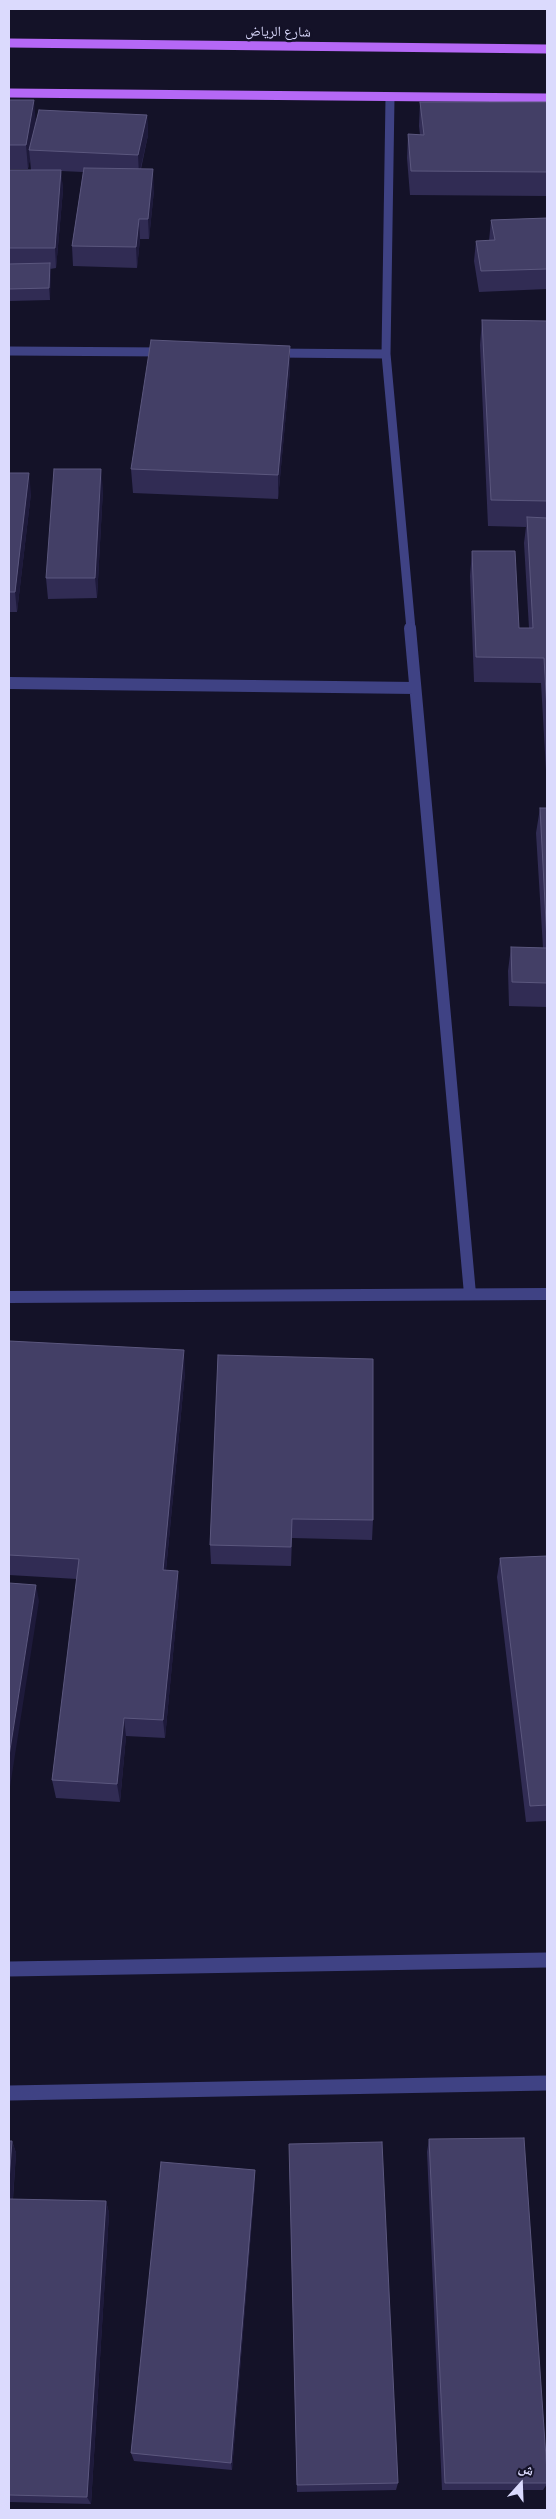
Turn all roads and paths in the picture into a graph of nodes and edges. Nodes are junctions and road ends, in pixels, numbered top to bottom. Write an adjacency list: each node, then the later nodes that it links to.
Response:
1 (9, 42): 2 (main road, شارع الرياض)
2 (547, 49)
3 (9, 94): 4 (main road)
4 (390, 98): 5 (main road); 9 (street)
5 (547, 98)
6 (9, 351): 7 (street)
7 (177, 352)
8 (267, 353): 9 (street)
9 (386, 354): 11 (street)
10 (9, 684): 11 (street)
11 (415, 688): 12 (street)
12 (470, 1294): 13 (street); 14 (street)
13 (547, 1294)
14 (9, 1297)
15 (547, 1960): 16 (street)
16 (9, 1969)
17 (547, 2083): 18 (street)
18 (9, 2093)

